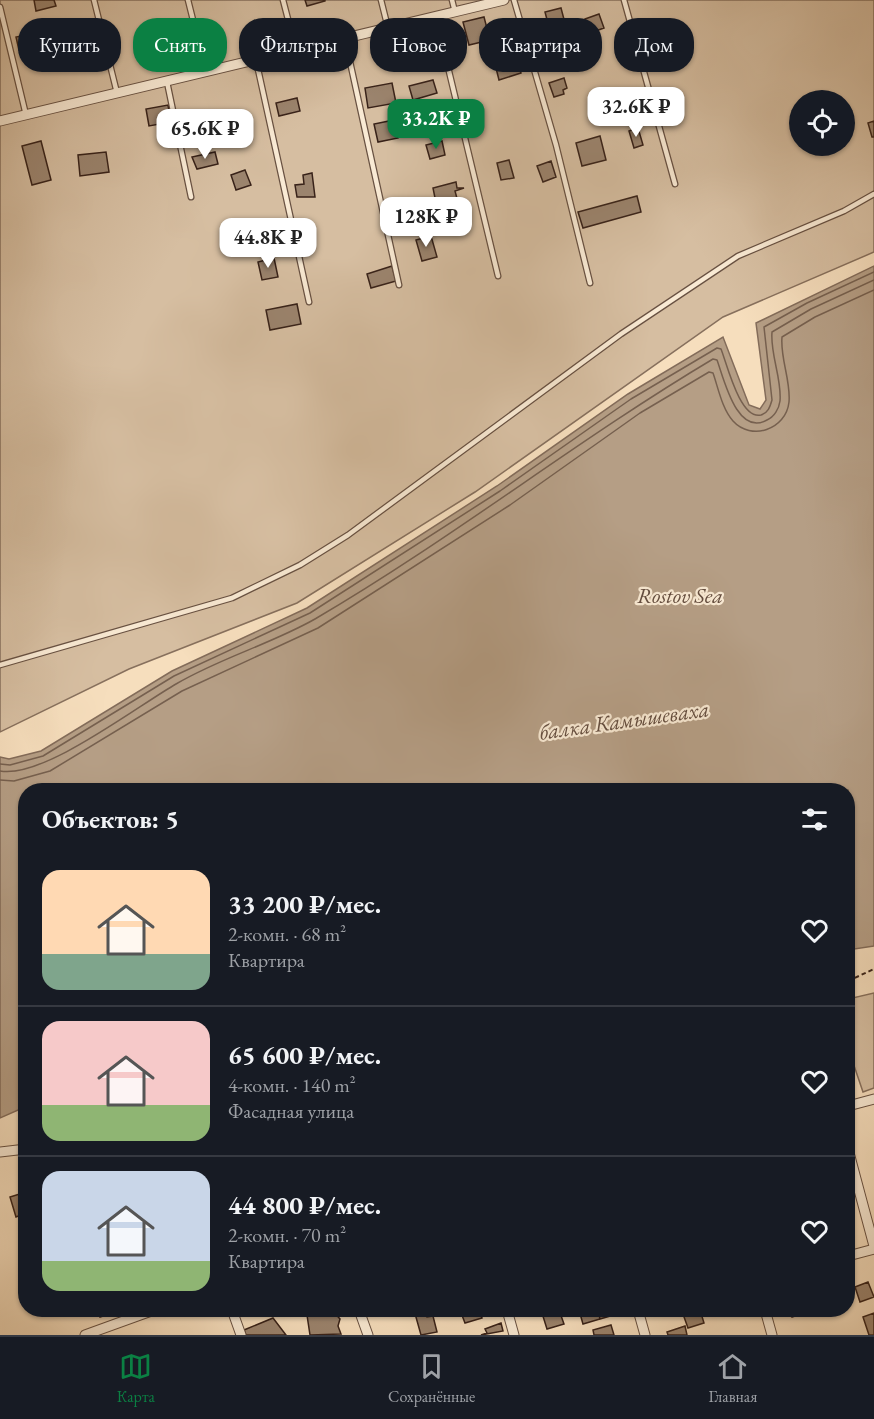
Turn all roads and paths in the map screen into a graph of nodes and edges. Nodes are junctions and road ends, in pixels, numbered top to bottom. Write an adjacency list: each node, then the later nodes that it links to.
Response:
1 (94, 0): 20 (lane)
2 (188, 0): 12 (lane)
3 (284, 0): 13 (lane)
4 (381, 0): 14 (lane)
5 (452, 0): 10 (lane)
6 (504, 0): 10 (street)
7 (514, 0): 27 (lane)
8 (624, 0): 23 (lane)
9 (0, 7): 21 (lane)
10 (455, 12): 11 (street)
11 (436, 17): 15 (street); 26 (lane)
12 (192, 18)
13 (288, 18)
14 (386, 18)
15 (432, 18)
16 (206, 72): 19 (street)
17 (259, 72): 29 (lane)
18 (352, 72): 28 (lane)
19 (166, 81): 20 (street); 25 (lane)
20 (117, 93): 21 (street)
21 (26, 115): 22 (street)
22 (0, 121)
23 (675, 184)
24 (874, 194): 30 (lane)
25 (191, 197)
26 (498, 276)
27 (590, 282)
28 (399, 285)
29 (309, 302)
30 (0, 664)
31 (874, 969): 32 (path)
32 (855, 978)
33 (874, 1099): 34 (street)
34 (855, 1104)
35 (18, 1150): 36 (street)
36 (0, 1152)
37 (855, 1175): 38 (street)
38 (874, 1247): 39 (street)
39 (855, 1254)
40 (135, 1317): 46 (street)
41 (235, 1317): 47 (street)
42 (362, 1317): 48 (street)
43 (509, 1317): 49 (street)
44 (640, 1317): 50 (street)
45 (767, 1317): 51 (street)
46 (85, 1335)
47 (241, 1335)
48 (368, 1335)
49 (514, 1335)
50 (645, 1335)
51 (772, 1335)

